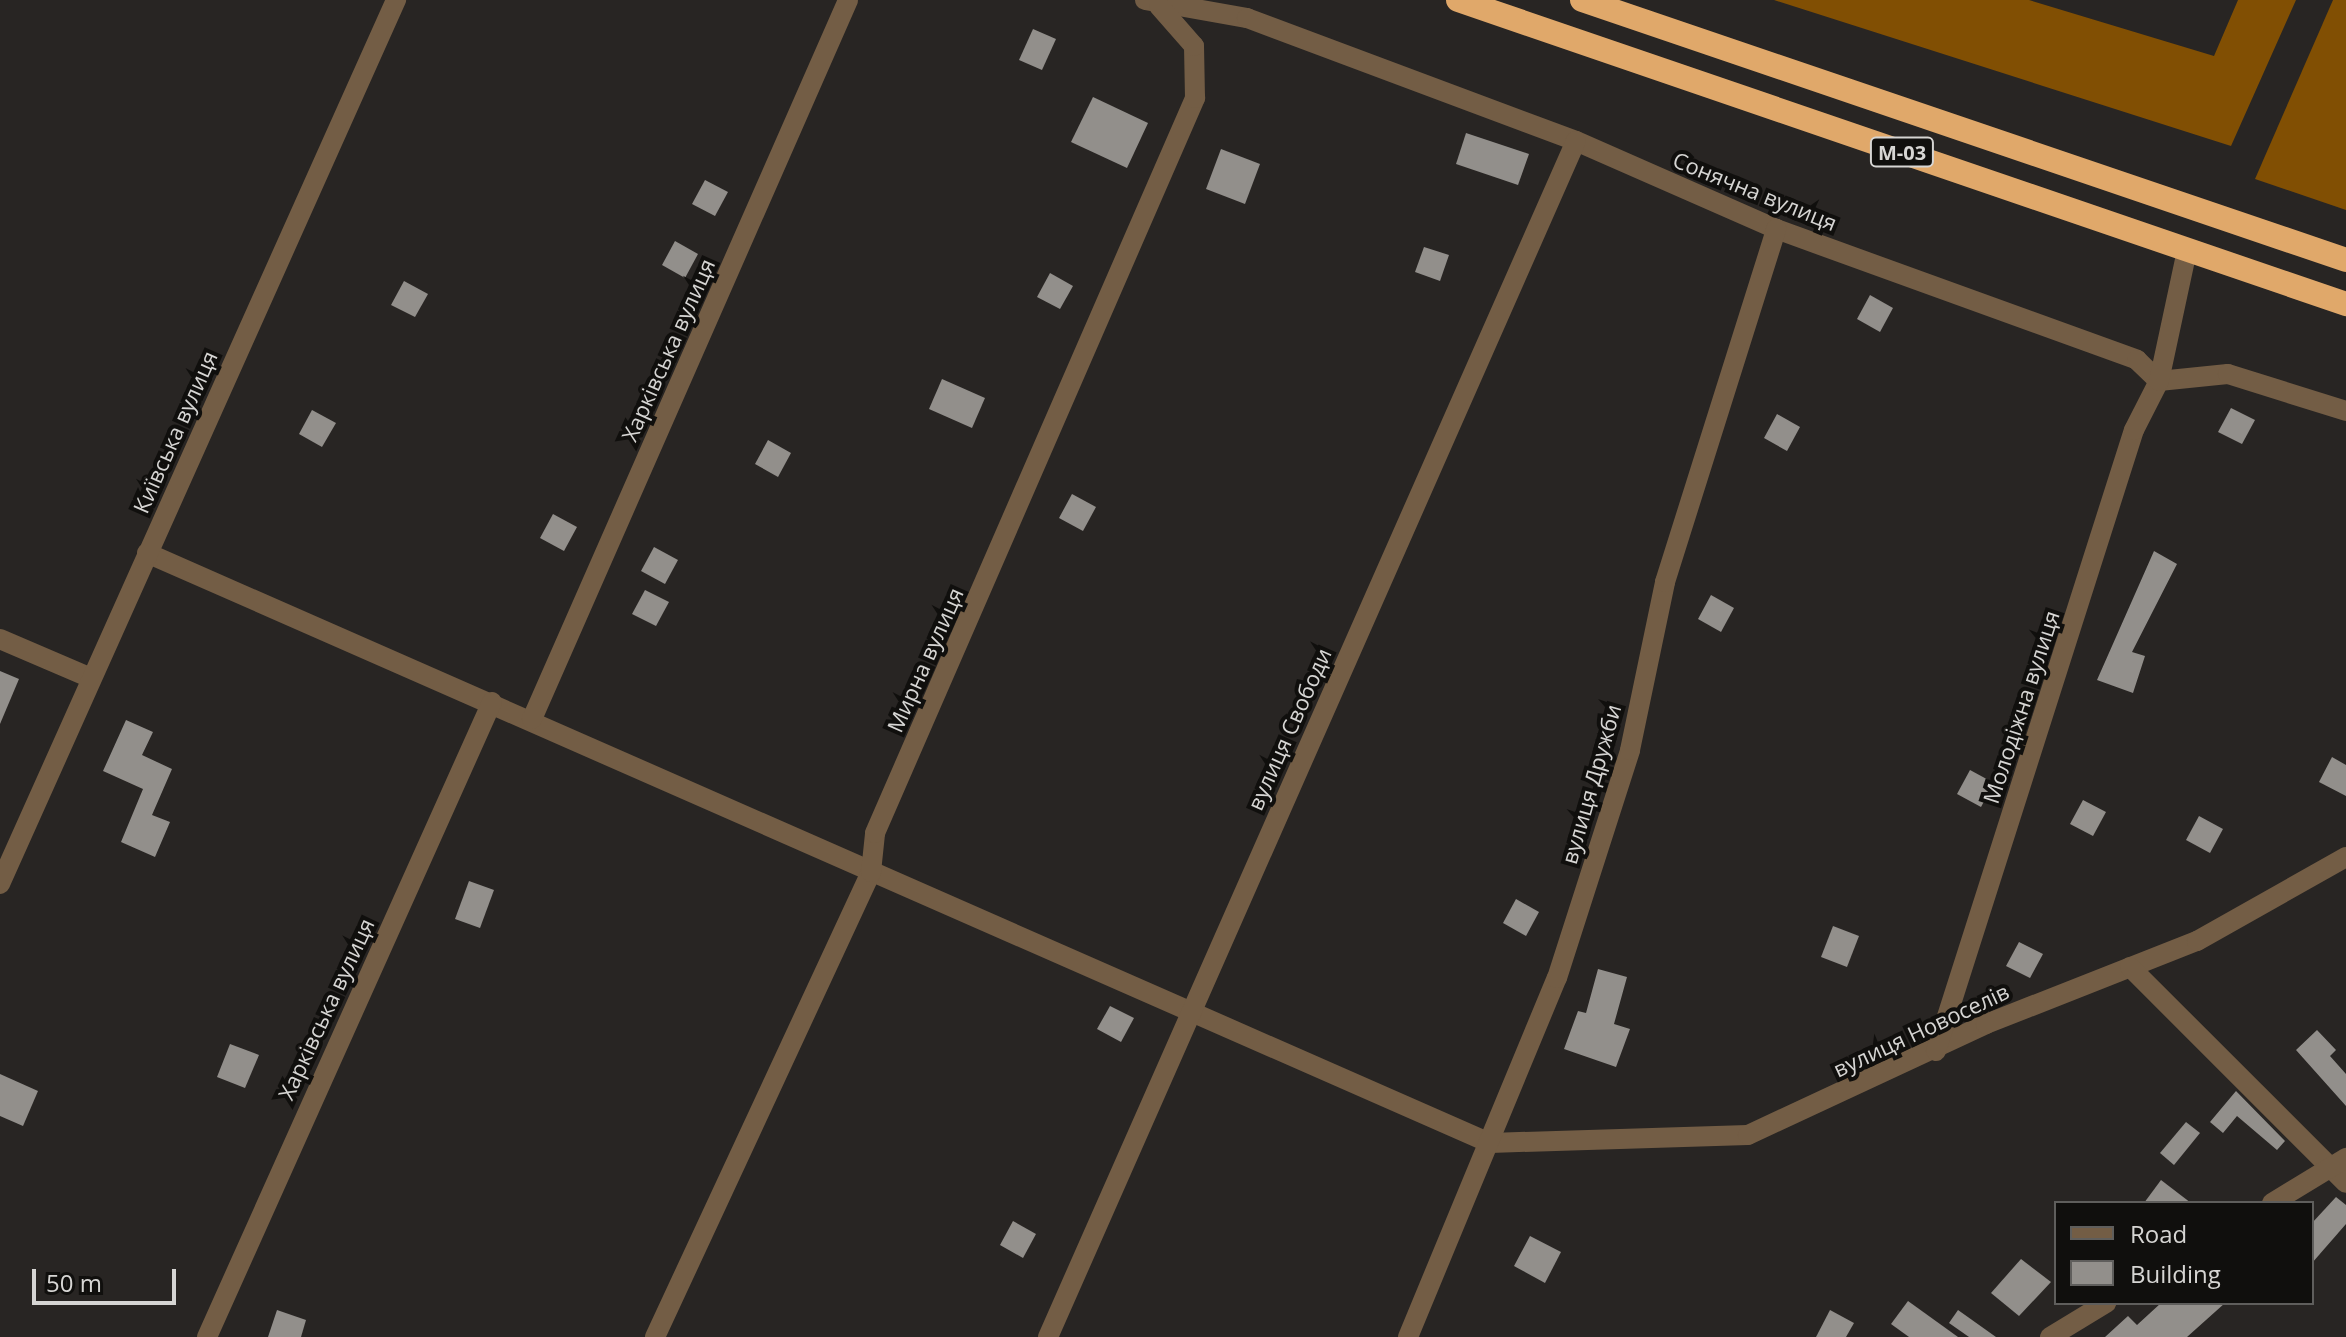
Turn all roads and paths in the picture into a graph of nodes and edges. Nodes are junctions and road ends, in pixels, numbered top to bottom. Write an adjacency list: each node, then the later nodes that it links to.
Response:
1 (396, 0): 13 (street, Київська вулиця)
2 (848, 0): 17 (street, Харківська вулиця)
3 (1458, 0): 8 (highway, М-03)
4 (1582, 0): 9 (highway, М-03)
5 (1152, 3): 6 (street, Сонячна вулиця); 19 (street, Мирна вулиця)
6 (1576, 141): 7 (street, Сонячна вулиця); 22 (street, вулиця Свободи)
7 (1776, 229): 11 (street, Сонячна вулиця); 24 (street, вулиця Дружби)
8 (2187, 250): 10 (highway, М-03); 11 (street, Молодіжна вулиця)
9 (2346, 260)
10 (2346, 304)
11 (2159, 381): 12 (street); 23 (street, Молодіжна вулиця)
12 (2346, 411)
13 (147, 553): 15 (street, Київська вулиця); 16 (street)
14 (0, 639): 15 (street)
15 (91, 678): 20 (street, Київська вулиця)
16 (492, 702): 17 (street); 29 (street, Харківська вулиця)
17 (532, 719): 19 (street)
18 (2346, 857): 21 (street, вулиця Новоселів)
19 (871, 872): 22 (street); 30 (street, Мирна вулиця)
20 (0, 884)
21 (2130, 967): 23 (street, вулиця Новоселів); 25 (street)
22 (1190, 1011): 24 (street); 31 (street, вулиця Свободи)
23 (1936, 1051): 24 (street, вулиця Новоселів)
24 (1490, 1143): 32 (street, вулиця Дружби)
25 (2338, 1163): 26 (street); 27 (street)
26 (2346, 1183)
27 (2275, 1201)
28 (2103, 1305): 33 (street)
29 (207, 1337)
30 (655, 1337)
31 (1048, 1337)
32 (1408, 1337)
33 (2050, 1337)

